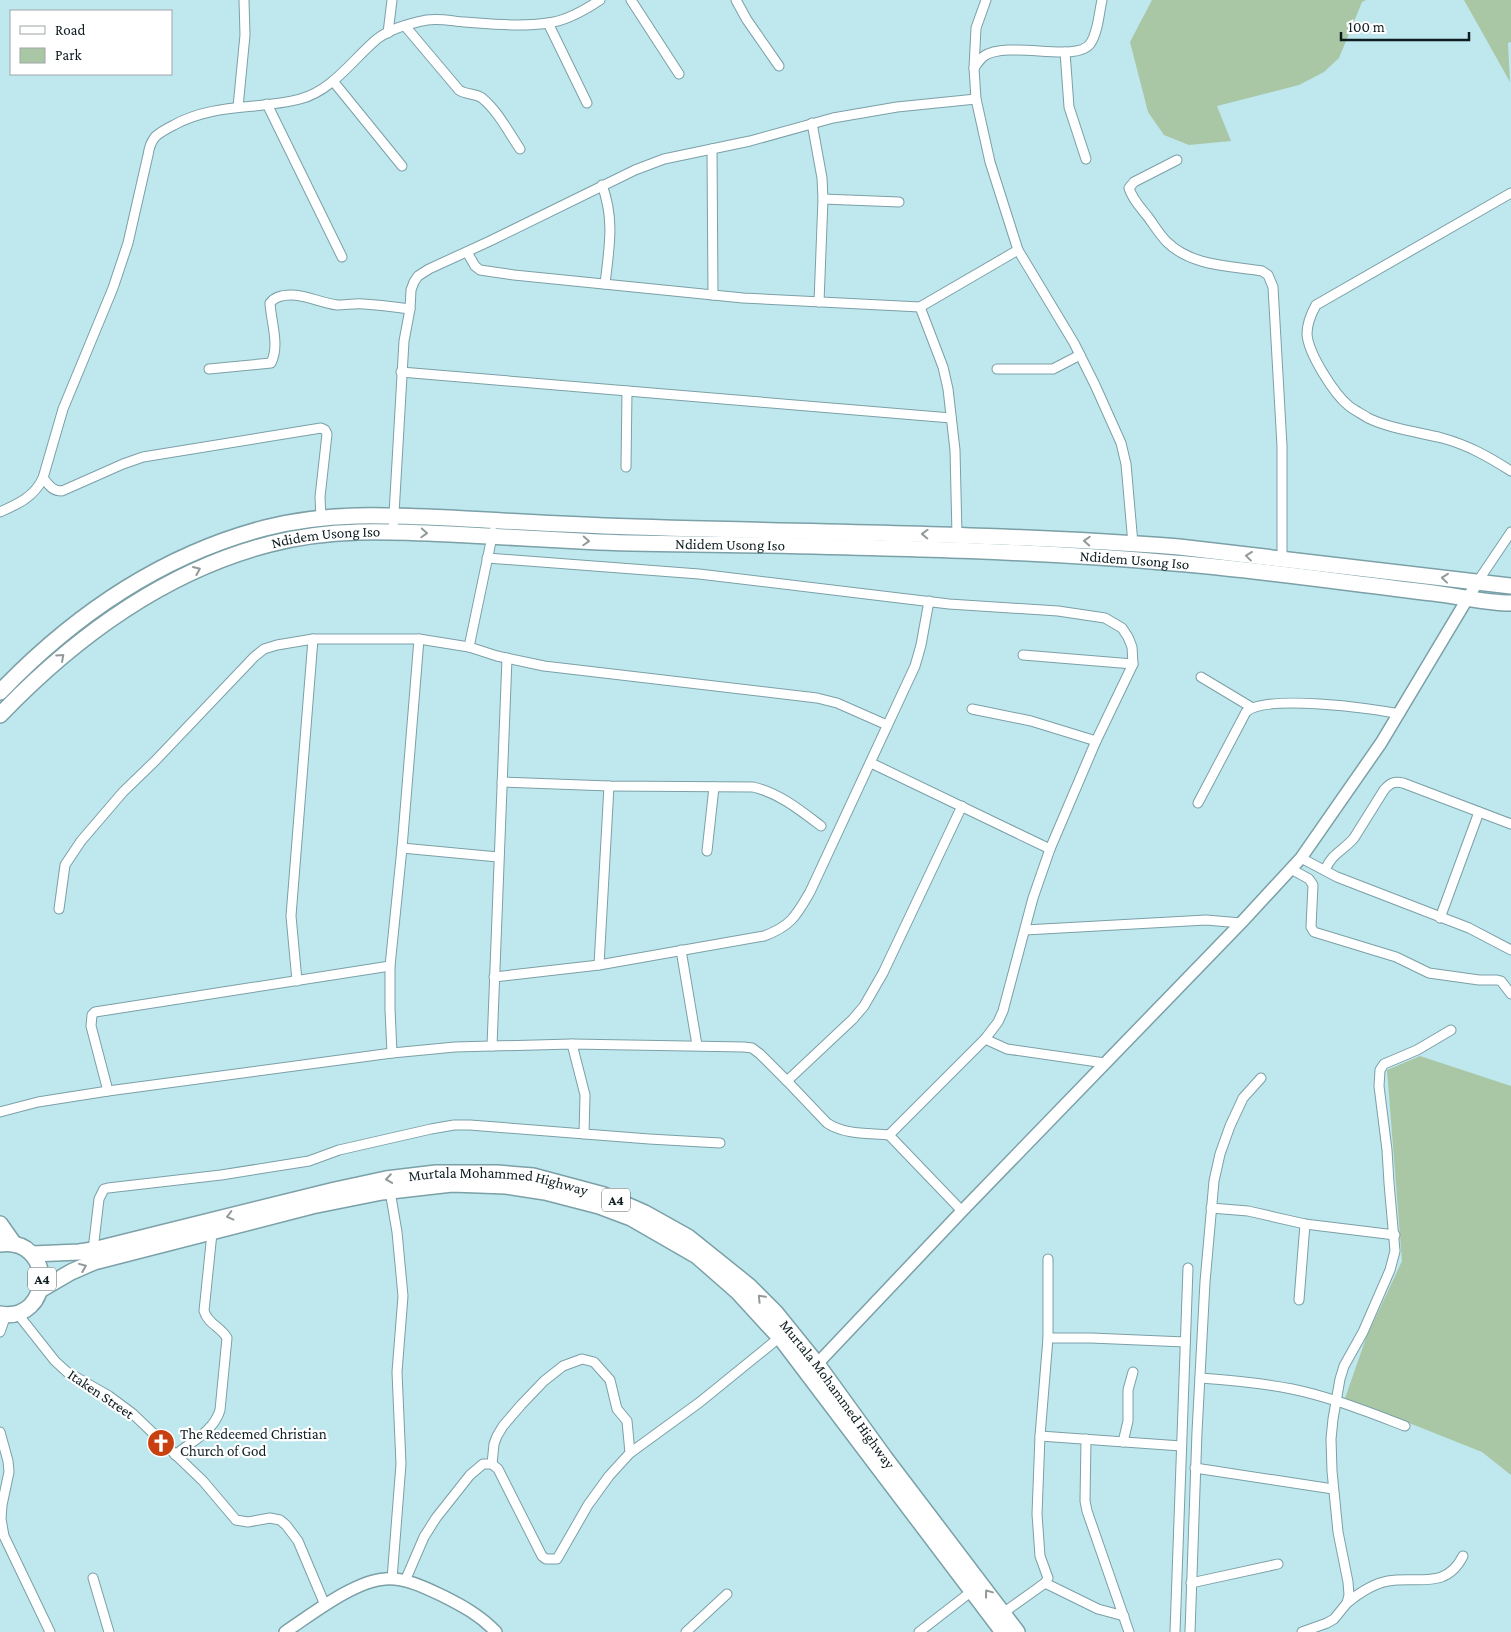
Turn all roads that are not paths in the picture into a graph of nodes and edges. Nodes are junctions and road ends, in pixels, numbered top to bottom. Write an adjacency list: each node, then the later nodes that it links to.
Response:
1 (244, 0): 19 (street)
2 (392, 0): 10 (street)
3 (600, 0): 8 (street)
4 (631, 0): 14 (street)
5 (736, 0): 12 (street)
6 (986, 0): 13 (street)
7 (1102, 0): 11 (street)
8 (548, 23): 9 (street); 18 (street)
9 (405, 26): 10 (street); 21 (street)
10 (388, 33): 15 (street)
11 (1065, 52): 13 (street); 23 (street)
12 (779, 66)
13 (974, 68): 16 (street)
14 (679, 74)
15 (333, 81): 17 (street); 25 (street)
16 (976, 99): 20 (street); 30 (street)
17 (268, 104): 19 (street); 32 (street)
18 (586, 104)
19 (238, 107): 46 (street)
20 (812, 123): 22 (street); 28 (street)
21 (520, 149)
22 (712, 149): 26 (street); 34 (street)
23 (1086, 160)
24 (1177, 160): 59 (street)
25 (402, 166)
26 (602, 185): 31 (street); 33 (street)
27 (1511, 193): 45 (street)
28 (823, 199): 29 (street); 35 (street)
29 (899, 202)
30 (1018, 250): 36 (street); 38 (street)
31 (468, 252): 33 (street); 37 (street)
32 (342, 257)
33 (605, 284): 34 (street)
34 (713, 295): 35 (street)
35 (819, 302): 36 (street)
36 (920, 307): 43 (street)
37 (410, 309): 39 (street); 41 (street)
38 (1080, 355): 40 (street); 57 (street)
39 (209, 369)
40 (997, 369)
41 (401, 372): 42 (street); 49 (street)
42 (627, 391): 43 (street); 44 (street)
43 (951, 418): 55 (street)
44 (626, 467)
45 (1511, 471)
46 (43, 478): 47 (street); 50 (street)
47 (0, 512)
48 (339, 516): 49 (highway, Ndidem Usong Iso); 50 (highway, Ndidem Usong Iso); 53 (highway)
49 (394, 516): 51 (highway, Ndidem Usong Iso); 52 (street)
50 (321, 518): 60 (highway, Ndidem Usong Iso)
51 (495, 520): 55 (highway, Ndidem Usong Iso, one-way to 51); 56 (street)
52 (392, 531): 53 (highway, Ndidem Usong Iso); 56 (highway, Ndidem Usong Iso, one-way to 56)
53 (340, 532): 65 (highway, Ndidem Usong Iso, one-way to 53)
54 (1511, 532): 61 (street)
55 (957, 535): 57 (highway, Ndidem Usong Iso, one-way to 55)
56 (492, 536): 58 (street); 63 (highway, Ndidem Usong Iso, one-way to 63)
57 (1133, 544): 59 (highway, Ndidem Usong Iso, one-way to 57)
58 (487, 558): 64 (street); 69 (street)
59 (1282, 560): 61 (highway, Ndidem Usong Iso, one-way to 59)
60 (141, 580): 65 (highway); 70 (highway, Ndidem Usong Iso)
61 (1478, 581): 62 (highway, Ndidem Usong Iso); 63 (street)
62 (1511, 586)
63 (1468, 598): 66 (highway, Ndidem Usong Iso); 79 (street)
64 (929, 601): 73 (street); 81 (street)
65 (135, 603): 75 (highway, Ndidem Usong Iso, one-way to 65)
66 (1511, 604)
67 (313, 639): 68 (street); 99 (street); 108 (street)
68 (419, 639): 69 (street); 92 (street)
69 (469, 647): 72 (street)
70 (42, 650): 75 (highway); 76 (highway, Ndidem Usong Iso)
71 (1023, 655): 73 (street)
72 (507, 658): 81 (street); 84 (street)
73 (1133, 664): 82 (street)
74 (1201, 677): 77 (street)
75 (33, 681): 80 (highway, Ndidem Usong Iso)
76 (0, 692)
77 (1251, 707): 79 (street); 87 (street)
78 (972, 709): 82 (street)
79 (1398, 714): 96 (street)
80 (0, 715)
81 (887, 725): 83 (street)
82 (1096, 741): 93 (street)
83 (871, 764): 88 (street); 103 (street)
84 (502, 782): 85 (street); 95 (street)
85 (609, 786): 86 (street); 105 (street)
86 (714, 787): 91 (street); 94 (street)
87 (1198, 803)
88 (962, 806): 93 (street); 118 (street)
89 (1479, 812): 90 (street); 98 (street); 100 (street)
90 (1511, 824)
91 (821, 826)
92 (402, 848): 95 (street); 106 (street)
93 (1050, 849): 102 (street)
94 (708, 851)
95 (498, 857): 107 (street)
96 (1301, 858): 97 (street); 98 (street)
97 (1291, 869): 101 (street); 109 (street)
98 (1325, 870): 100 (street)
99 (59, 909)
100 (1440, 918): 104 (street)
101 (1241, 923): 102 (street); 116 (street)
102 (1025, 930): 111 (street)
103 (681, 950): 105 (street); 113 (street)
104 (1511, 950)
105 (599, 965): 107 (street)
106 (390, 966): 108 (street); 115 (street)
107 (494, 977): 114 (street)
108 (296, 981): 119 (street)
109 (1511, 994)
110 (1451, 1030): 130 (street)
111 (985, 1039): 116 (street); 122 (street)
112 (572, 1044): 113 (street); 114 (street); 121 (street)
113 (697, 1045): 118 (street)
114 (492, 1046): 115 (street)
115 (392, 1053): 119 (street)
116 (1106, 1063): 126 (street)
117 (1261, 1078): 125 (street)
118 (787, 1081): 122 (street)
119 (108, 1091): 120 (street)
120 (0, 1112)
121 (584, 1134): 123 (street); 132 (street)
122 (889, 1134): 126 (street)
123 (720, 1143)
124 (390, 1191): 129 (highway, Murtala Mohammed Highway / A4); 140 (highway, Murtala Mohammed Highway / A4); 161 (street)
125 (1211, 1208): 128 (street); 145 (street)
126 (962, 1211): 143 (street)
127 (0, 1224): 131 (highway)
128 (1305, 1224): 130 (street); 137 (street)
129 (212, 1233): 136 (highway, Murtala Mohammed Highway / A4, one-way to 129); 154 (street)
130 (1395, 1235): 146 (street)
131 (7, 1244): 133 (highway, A4)
132 (93, 1250): 133 (highway, Murtala Mohammed Highway / A4); 143 (highway, Murtala Mohammed Highway / A4, one-way to 132)
133 (32, 1254): 136 (highway, A4)
134 (1048, 1259): 141 (street)
135 (1188, 1268): 142 (street)
136 (40, 1290): 138 (highway, A4)
137 (1299, 1300)
138 (8, 1314): 139 (street); 154 (street, Itaken Street)
139 (0, 1332)
140 (780, 1338): 153 (street); 165 (highway, Murtala Mohammed Highway / A4)
141 (1048, 1338): 142 (street); 149 (street)
142 (1185, 1342): 152 (street)
143 (817, 1364): 169 (highway, Murtala Mohammed Highway / A4, one-way to 143)
144 (1133, 1372): 151 (street)
145 (1200, 1378): 146 (street); 156 (street)
146 (1335, 1400): 147 (street); 157 (street)
147 (1405, 1426)
148 (0, 1432): 171 (street)
149 (1040, 1436): 150 (street); 163 (street)
150 (1086, 1439): 151 (street); 170 (street)
151 (1123, 1442): 152 (street)
152 (1181, 1446): 180 (street)
153 (630, 1453): 155 (street); 155 (street)
154 (175, 1455): 168 (street, Itaken Street)
155 (492, 1464): 162 (street)
156 (1196, 1468): 157 (street); 164 (street)
157 (1334, 1489): 167 (street)
158 (1463, 1556): 167 (street)
159 (1278, 1564): 164 (street)
160 (93, 1578): 172 (street)
161 (392, 1579): 162 (street); 168 (street)
162 (404, 1581): 174 (street)
163 (1045, 1583): 169 (street); 170 (street)
164 (1191, 1583): 181 (street)
165 (972, 1591): 176 (street); 177 (highway, Murtala Mohammed Highway / A4)
166 (727, 1594): 175 (street)
167 (1347, 1603): 182 (street)
168 (325, 1605): 173 (street)
169 (1003, 1613): 178 (highway, Murtala Mohammed Highway / A4)
170 (1124, 1616): 179 (street)
171 (50, 1632)
172 (109, 1632)
173 (285, 1632)
174 (496, 1632)
175 (686, 1632)
176 (919, 1632)
177 (1003, 1632)
178 (1017, 1632)
179 (1129, 1632)
180 (1175, 1632)
181 (1190, 1632)
182 (1302, 1632)

